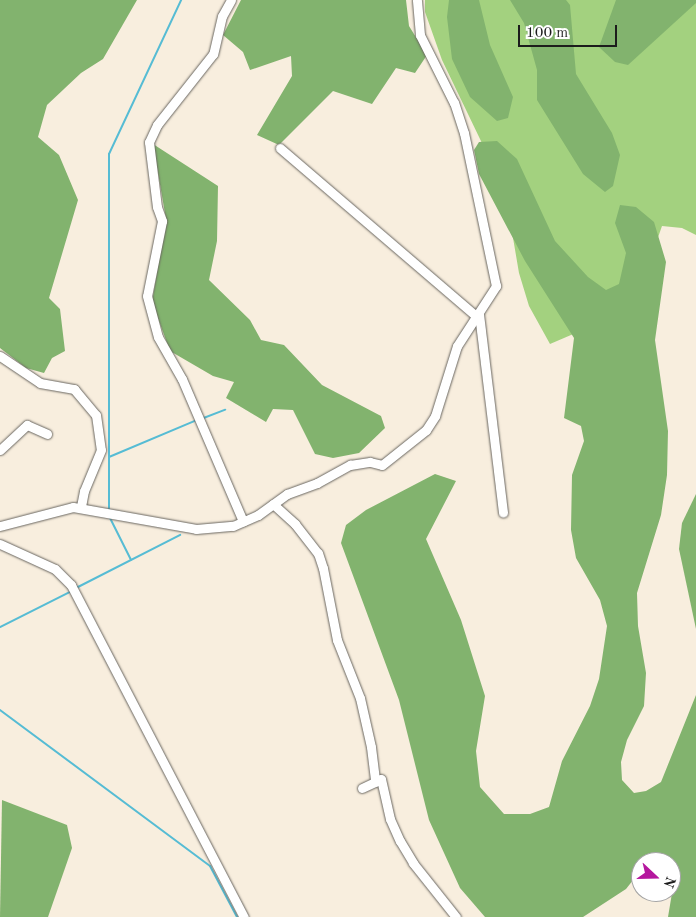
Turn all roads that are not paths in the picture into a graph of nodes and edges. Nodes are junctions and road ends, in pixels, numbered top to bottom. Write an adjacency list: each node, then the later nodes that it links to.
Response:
1 (231, 0): 11 (street)
2 (417, 0): 4 (street)
3 (280, 148): 4 (street)
4 (478, 315): 8 (street); 10 (street)
5 (0, 356): 9 (street)
6 (47, 434): 7 (street)
7 (0, 450)
8 (273, 504): 11 (street); 14 (street)
9 (81, 507): 11 (street); 12 (street)
10 (503, 513)
11 (243, 521)
12 (0, 526)
13 (0, 544): 16 (street)
14 (374, 782): 15 (street); 17 (street)
15 (362, 788)
16 (244, 917)
17 (456, 917)

